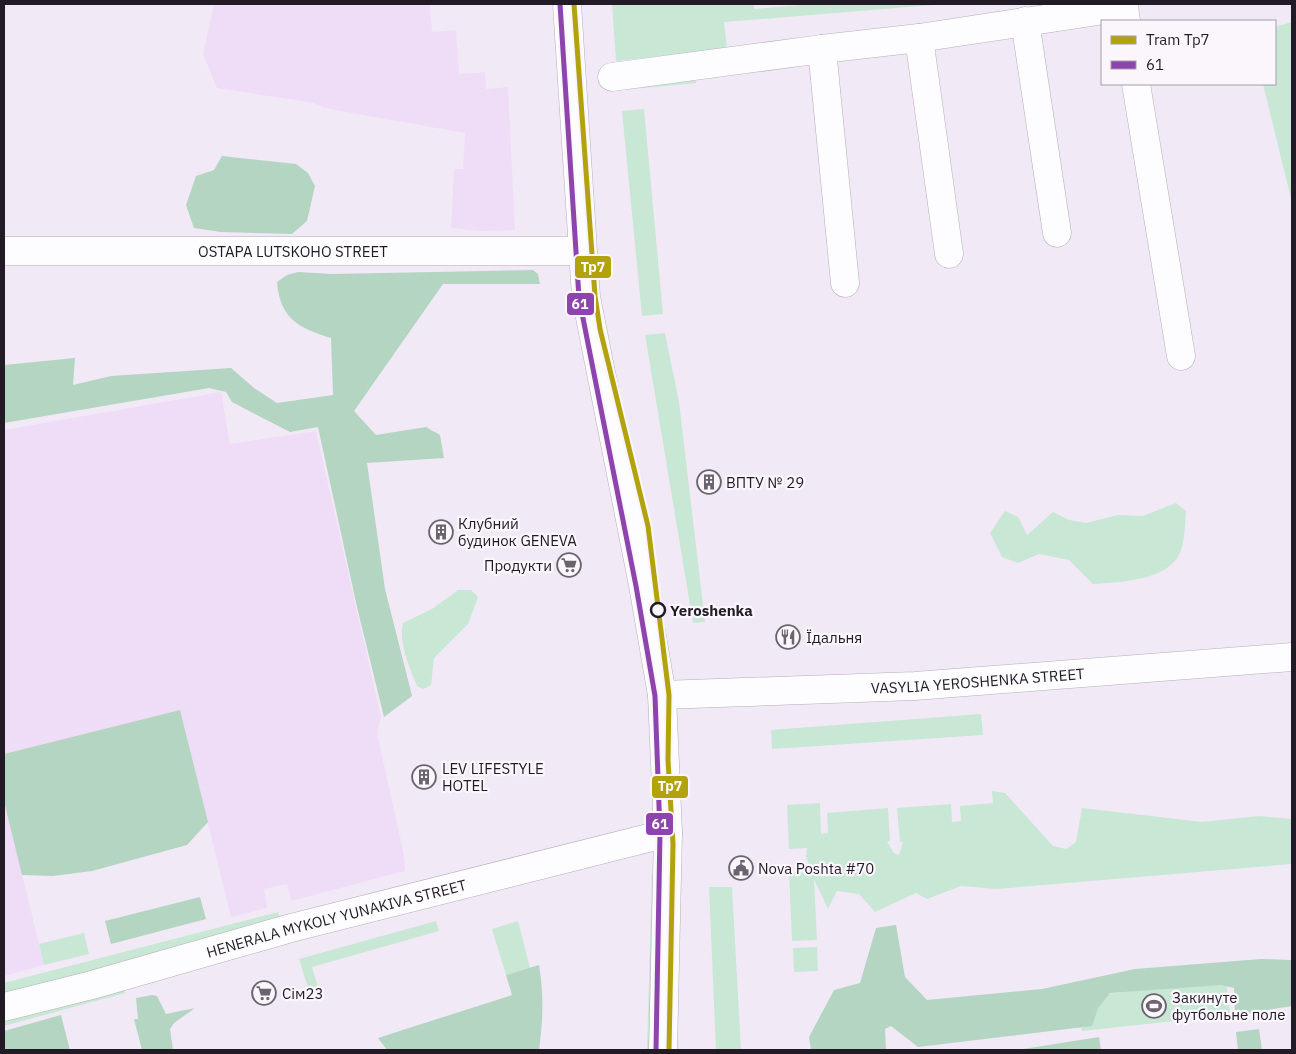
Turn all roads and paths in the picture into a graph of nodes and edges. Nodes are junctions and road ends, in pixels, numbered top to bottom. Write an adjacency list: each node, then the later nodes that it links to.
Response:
1 (567, 4): 10 (street)
2 (1124, 11): 3 (street)
3 (1025, 21): 4 (street); 8 (street)
4 (919, 38): 5 (street); 11 (street)
5 (822, 49): 6 (street); 12 (street)
6 (612, 76)
7 (1136, 85): 13 (street)
8 (1057, 233)
9 (4, 251): 10 (street, OSTAPA LUTSKOHO STREET)
10 (582, 251): 15 (street)
11 (948, 254)
12 (845, 283)
13 (1181, 356)
14 (1292, 657): 15 (street, VASYLIA YEROSHENKA STREET)
15 (662, 695): 16 (street)
16 (668, 833): 17 (street, HENERALA MYKOLY YUNAKIVA STREET); 18 (street)
17 (4, 1007)
18 (663, 1050)

